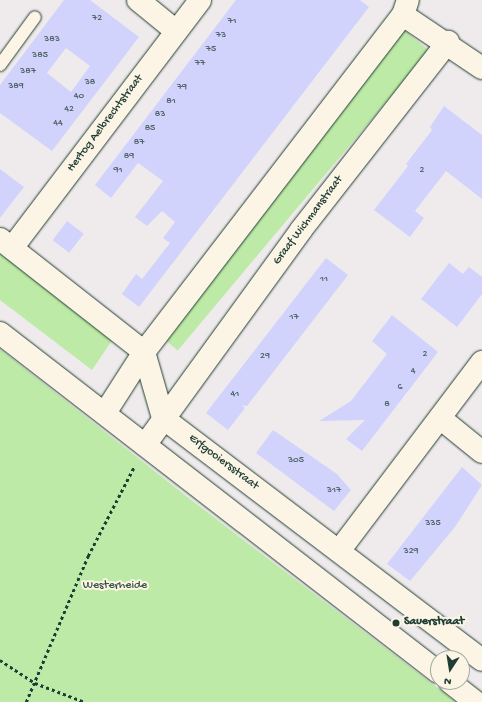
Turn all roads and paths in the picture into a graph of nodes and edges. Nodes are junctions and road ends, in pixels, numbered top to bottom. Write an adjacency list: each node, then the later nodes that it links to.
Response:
1 (138, 0): 5 (street)
2 (200, 0): 5 (street, Hertog Aelbrechtstraat)
3 (406, 7): 6 (street); 11 (street)
4 (35, 17): 7 (lane)
5 (176, 31): 9 (street, Hertog Aelbrechtstraat)
6 (448, 42): 8 (street); 14 (street, Graaf Wichmanstraat)
7 (0, 65)
8 (482, 68)
9 (6, 244): 11 (street)
10 (0, 333): 13 (street)
11 (144, 352): 13 (street); 14 (street)
12 (482, 362): 15 (street)
13 (105, 413): 16 (street)
14 (163, 418): 16 (street, Graaf Wichmanstraat); 18 (street, Erfgooiersstraat)
15 (440, 418): 17 (street); 18 (street)
16 (145, 445): 21 (street); 22 (path)
17 (482, 452)
18 (339, 551): 20 (street, Erfgooiersstraat)
19 (0, 660): 22 (path)
20 (482, 660)
21 (430, 666)
22 (35, 683): 24 (path); 25 (path)
23 (460, 690): 26 (street)
24 (26, 702)
25 (85, 702)
26 (476, 702)

